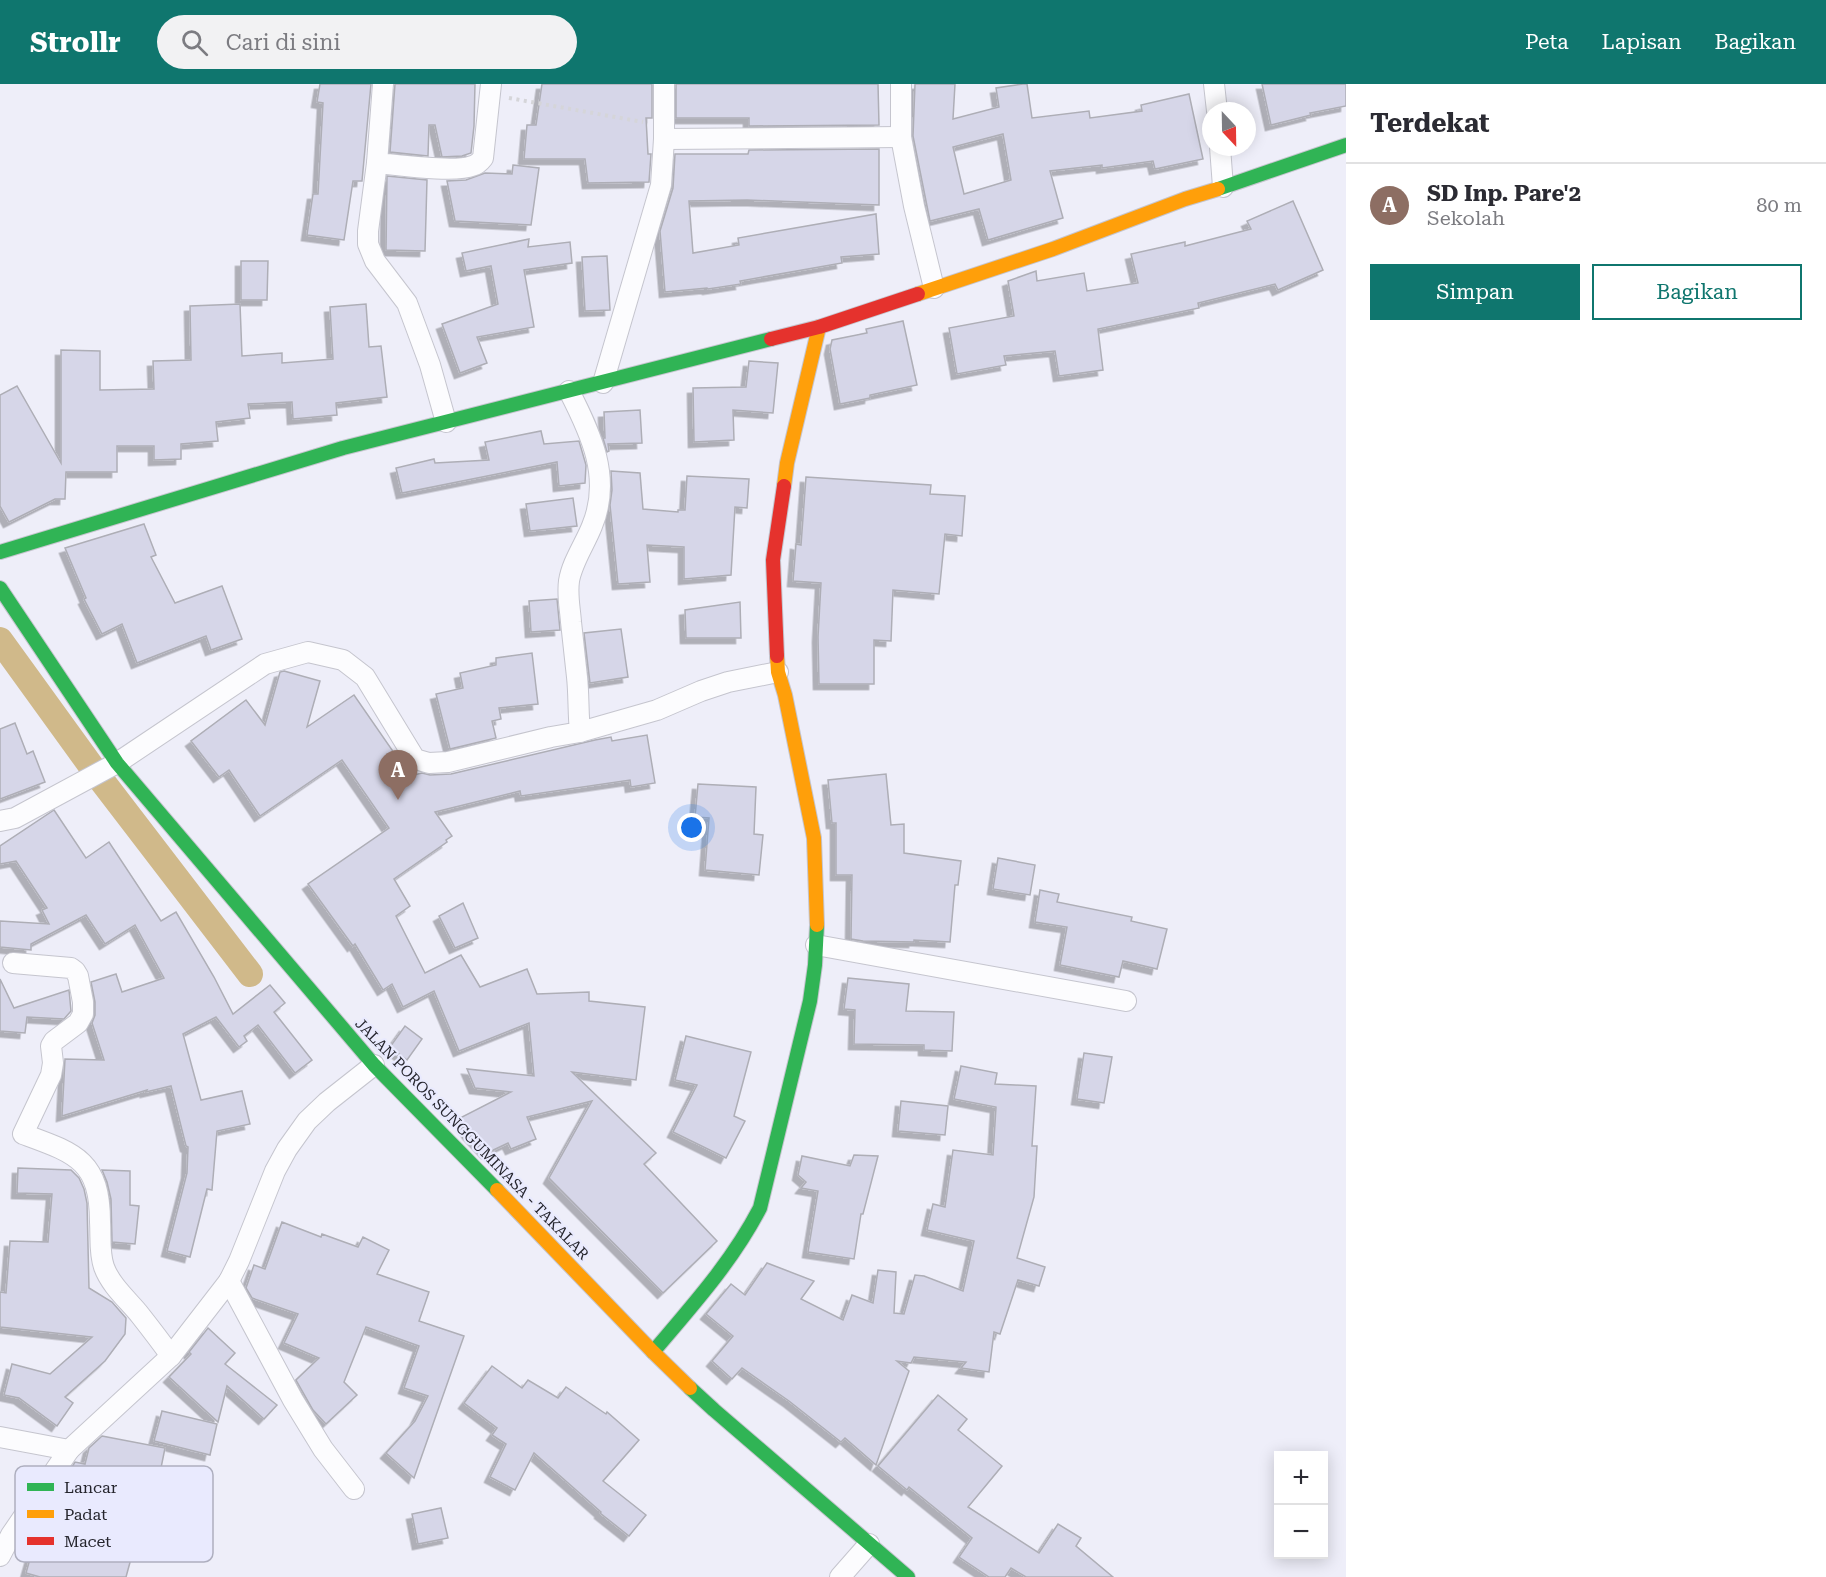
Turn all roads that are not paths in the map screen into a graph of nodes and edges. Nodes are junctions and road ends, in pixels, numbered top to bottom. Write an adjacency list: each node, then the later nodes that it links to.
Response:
1 (382, 84): 11 (street)
2 (664, 84): 7 (street)
3 (900, 84): 8 (street)
4 (1214, 84): 6 (street)
5 (490, 89): 11 (street)
6 (1216, 102)
7 (664, 133): 8 (street); 15 (street)
8 (901, 137): 13 (street)
9 (1346, 145): 12 (main road)
10 (1221, 156): 12 (street)
11 (377, 163): 17 (street)
12 (1223, 187): 13 (main road)
13 (934, 288): 14 (main road)
14 (819, 327): 15 (main road); 20 (main road)
15 (603, 382): 16 (main road)
16 (569, 391): 17 (main road); 21 (street)
17 (446, 422): 18 (main road)
18 (0, 552)
19 (0, 588): 22 (main road, JALAN POROS SUNGGUMINASA - TAKALAR)
20 (778, 672): 21 (street); 24 (main road)
21 (580, 732): 22 (street)
22 (100, 772): 23 (street); 27 (main road, JALAN POROS SUNGGUMINASA - TAKALAR)
23 (0, 821)
24 (816, 945): 26 (street); 29 (main road)
25 (13, 963): 30 (street)
26 (1126, 1001)
27 (374, 1065): 28 (street); 29 (main road, JALAN POROS SUNGGUMINASA - TAKALAR)
28 (229, 1281): 30 (street); 34 (street)
29 (653, 1352): 36 (main road, JALAN POROS SUNGGUMINASA - TAKALAR)
30 (171, 1356): 32 (street)
31 (0, 1437): 32 (street)
32 (69, 1450): 33 (street)
33 (58, 1466)
34 (354, 1489)
35 (15, 1530): 37 (street)
36 (869, 1544): 38 (street); 39 (main road, JALAN POROS SUNGGUMINASA - TAKALAR)
37 (0, 1556)
38 (840, 1577)
39 (908, 1577)

